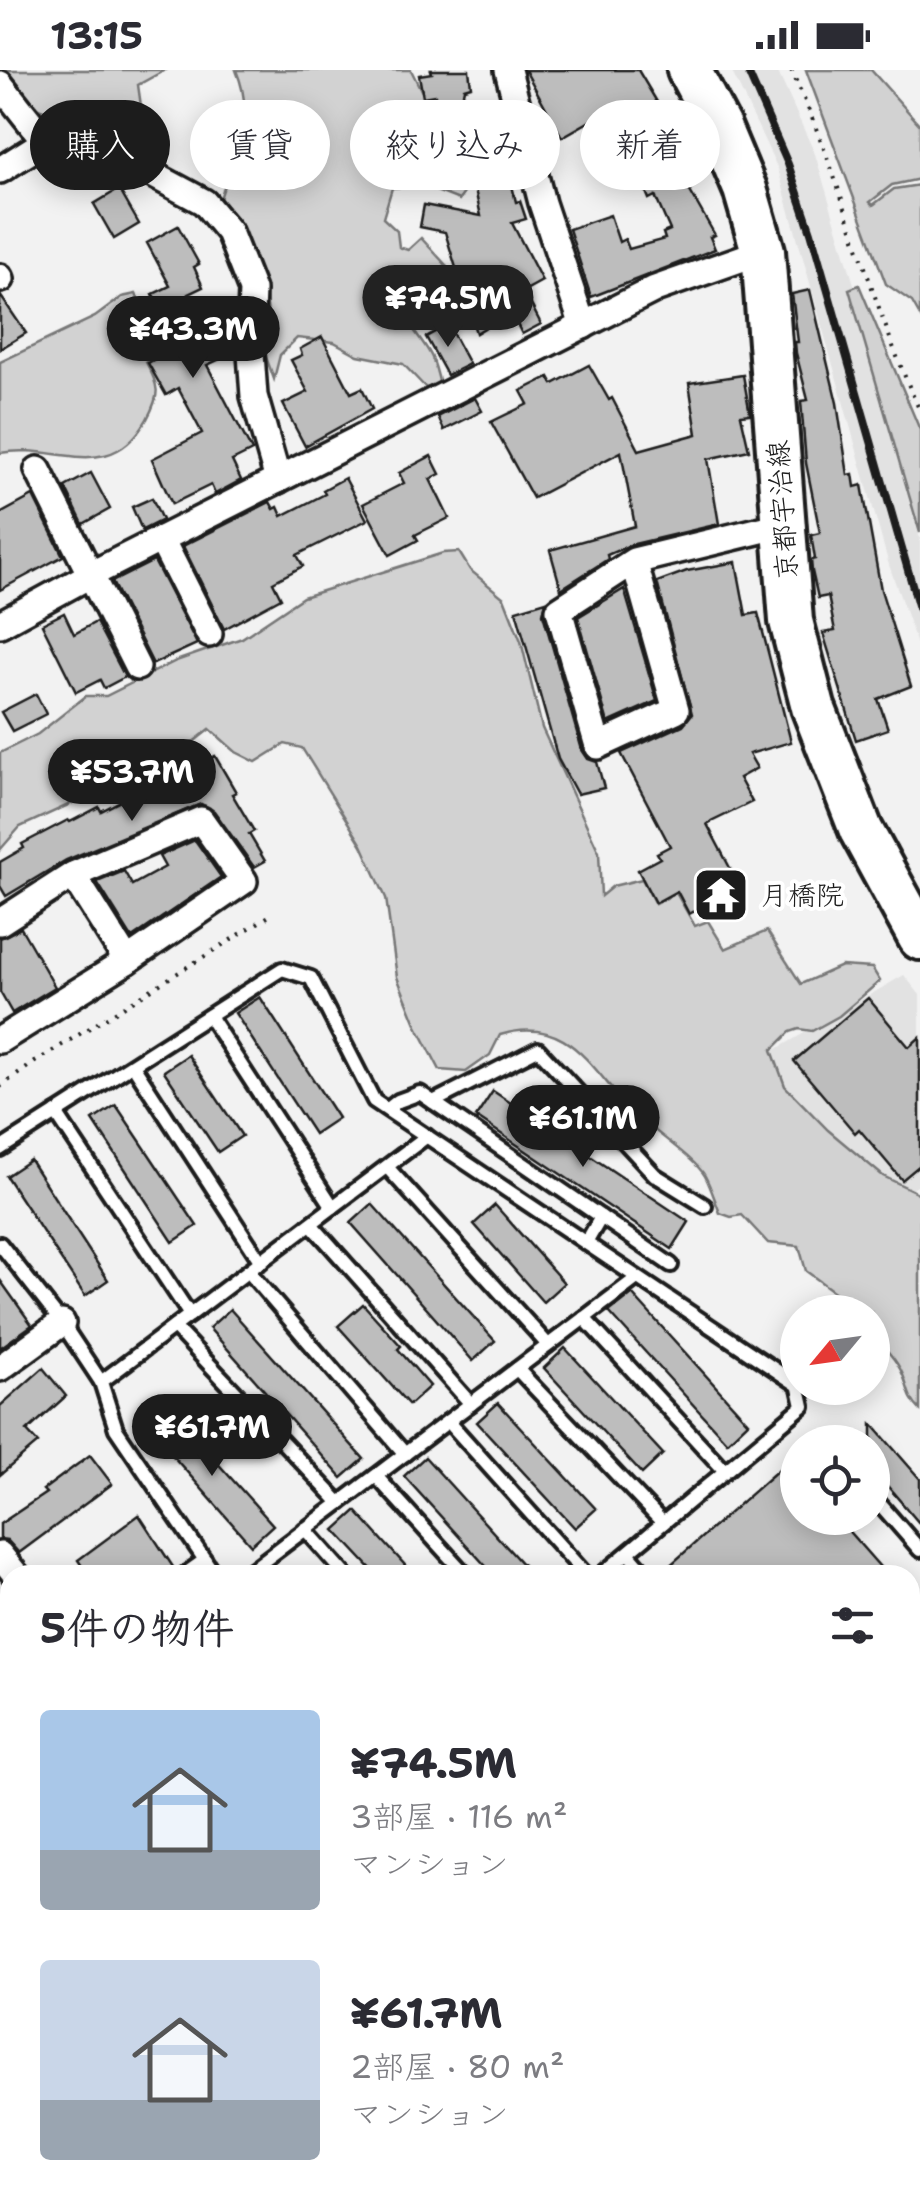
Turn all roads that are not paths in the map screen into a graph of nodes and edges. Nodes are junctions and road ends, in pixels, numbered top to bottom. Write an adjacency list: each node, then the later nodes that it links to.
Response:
1 (508, 70): 9 (street)
2 (690, 70): 8 (main road, 京都宇治線)
3 (0, 84): 4 (street)
4 (30, 122)
5 (30, 152): 6 (street)
6 (0, 170)
7 (170, 184): 11 (street)
8 (764, 251): 9 (street); 12 (main road, 京都宇治線)
9 (583, 326): 11 (street)
10 (38, 470): 15 (street)
11 (278, 480): 13 (street)
12 (782, 525): 14 (street); 21 (main road, 京都宇治線)
13 (161, 539): 15 (street); 17 (street)
14 (634, 561): 14 (street)
15 (90, 575): 16 (street); 18 (street)
16 (0, 624)
17 (209, 634)
18 (137, 668)
19 (73, 875): 20 (street); 22 (street); 22 (street)
20 (0, 922)
21 (920, 938)
22 (128, 961): 24 (street)
23 (210, 1016): 25 (lane); 27 (lane); 33 (lane)
24 (3, 1032)
25 (133, 1065): 28 (lane); 38 (lane)
26 (433, 1102): 27 (lane); 32 (lane); 34 (lane)
27 (388, 1109): 29 (lane)
28 (56, 1114): 30 (lane); 42 (lane)
29 (427, 1136): 31 (lane); 36 (lane)
30 (0, 1149)
31 (387, 1167): 33 (lane); 46 (lane)
32 (705, 1206)
33 (334, 1207): 35 (lane)
34 (601, 1217): 36 (lane); 39 (lane)
35 (310, 1224): 38 (lane); 51 (lane)
36 (586, 1243): 41 (lane)
37 (0, 1244): 44 (lane)
38 (261, 1262): 40 (lane)
39 (671, 1265)
40 (248, 1272): 42 (lane); 54 (lane)
41 (637, 1278): 43 (lane); 49 (lane)
42 (190, 1316): 45 (lane)
43 (584, 1318): 46 (lane); 55 (lane)
44 (62, 1322): 47 (street); 50 (lane)
45 (174, 1327): 50 (lane); 57 (lane)
46 (548, 1346): 48 (lane)
47 (0, 1368)
48 (517, 1369): 51 (lane); 59 (lane)
49 (780, 1374)
50 (101, 1382): 63 (lane)
51 (471, 1404): 53 (lane)
52 (802, 1405): 55 (lane)
53 (448, 1421): 54 (lane); 69 (lane)
54 (405, 1454): 56 (lane)
55 (725, 1471): 59 (lane)
56 (376, 1476): 57 (lane); 68 (lane)
57 (340, 1503): 60 (lane)
58 (890, 1516): 61 (lane)
59 (663, 1523): 62 (lane)
60 (305, 1529): 66 (lane); 67 (lane)
61 (920, 1550)
62 (628, 1553): 70 (lane); 71 (lane)
63 (205, 1560): 64 (lane); 65 (lane)
64 (198, 1565)
65 (208, 1565)
66 (258, 1565)
67 (337, 1565)
68 (457, 1565)
69 (577, 1565)
70 (614, 1565)
71 (638, 1565)

